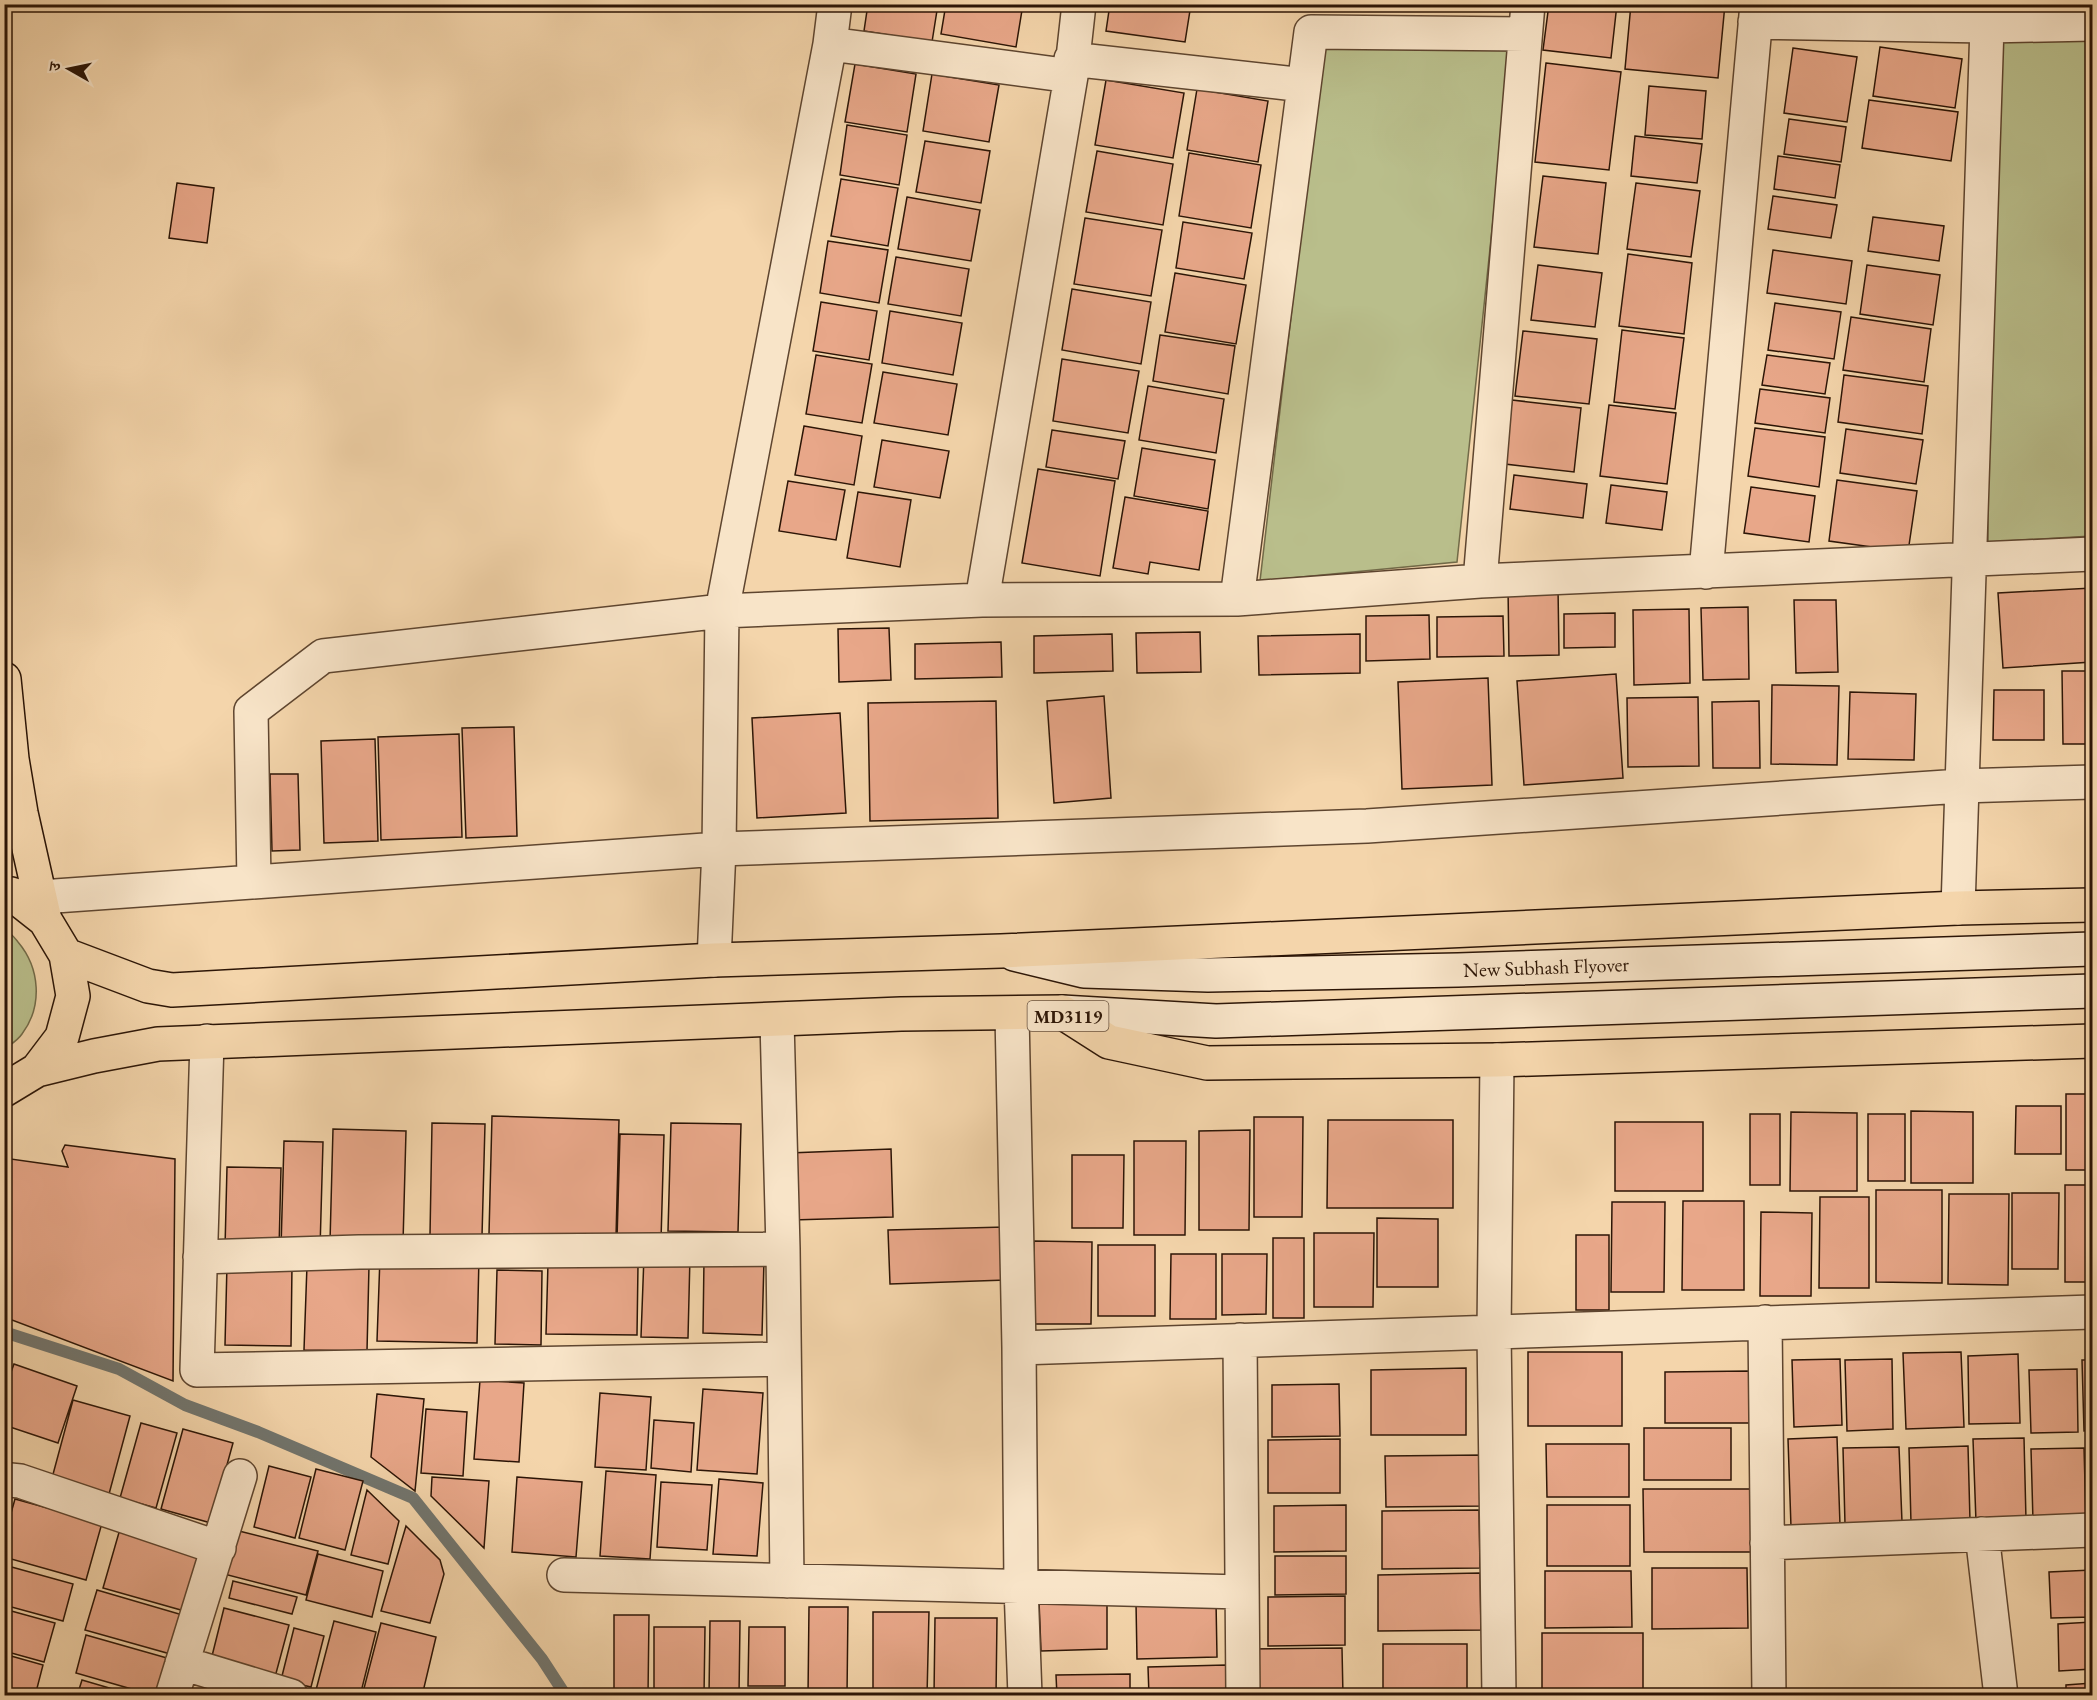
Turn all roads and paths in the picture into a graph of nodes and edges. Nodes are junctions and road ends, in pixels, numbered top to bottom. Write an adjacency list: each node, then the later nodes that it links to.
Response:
1 (835, 4): 7 (street)
2 (1079, 4): 8 (street)
3 (1756, 13): 6 (street); 12 (street)
4 (1526, 19): 9 (street); 13 (street)
5 (2092, 24): 6 (street)
6 (1987, 26): 11 (street)
7 (830, 44): 8 (street); 16 (street)
8 (1071, 68): 9 (street); 15 (street)
9 (1304, 85): 14 (street)
10 (2092, 554): 11 (street)
11 (1969, 560): 12 (street); 19 (street)
12 (1706, 572): 13 (street)
13 (1480, 581): 14 (street)
14 (1237, 599): 15 (street)
15 (982, 600): 16 (street)
16 (722, 611): 20 (street); 21 (street)
17 (4, 679): 24 (main road)
18 (2092, 782): 19 (street)
19 (1961, 786): 20 (street); 25 (street)
20 (719, 849): 21 (street); 29 (street)
21 (255, 882): 24 (street)
22 (4, 893): 24 (main road)
23 (2092, 904): 25 (main road)
24 (43, 908): 28 (main road)
25 (1958, 908): 27 (main road)
26 (2092, 949): 27 (street, New Subhash Flyover)
27 (1001, 951): 29 (main road)
28 (66, 955): 29 (main road); 37 (main road)
29 (714, 960)
30 (2092, 991): 31 (street)
31 (1062, 1012): 32 (main road, MD3119); 36 (main road, MD3119)
32 (1012, 1014): 33 (main road, MD3119); 45 (street)
33 (777, 1020): 34 (main road, MD3119); 39 (street)
34 (207, 1041): 37 (main road, MD3119); 40 (street)
35 (2092, 1041): 36 (main road, MD3119)
36 (1497, 1060): 43 (street)
37 (37, 1070): 38 (main road)
38 (4, 1090)
39 (783, 1249): 40 (street); 46 (street)
40 (200, 1257): 46 (street)
41 (2092, 1312): 42 (street)
42 (1765, 1322): 43 (street); 51 (street)
43 (1494, 1332): 44 (street); 62 (street)
44 (1240, 1340): 45 (street); 56 (street)
45 (1019, 1348): 55 (street)
46 (784, 1359): 54 (street)
47 (240, 1476): 52 (street)
48 (4, 1482): 52 (street)
49 (2092, 1530): 50 (street)
50 (1982, 1534): 51 (street); 64 (street)
51 (1767, 1543): 63 (street)
52 (219, 1548): 57 (street)
53 (564, 1575): 54 (street)
54 (787, 1581): 55 (street)
55 (1021, 1587): 56 (street); 60 (street)
56 (1242, 1592): 61 (street)
57 (182, 1663): 58 (street); 59 (street)
58 (172, 1695)
59 (291, 1695)
60 (1025, 1695)
61 (1244, 1695)
62 (1499, 1695)
63 (1769, 1695)
64 (2001, 1695)

